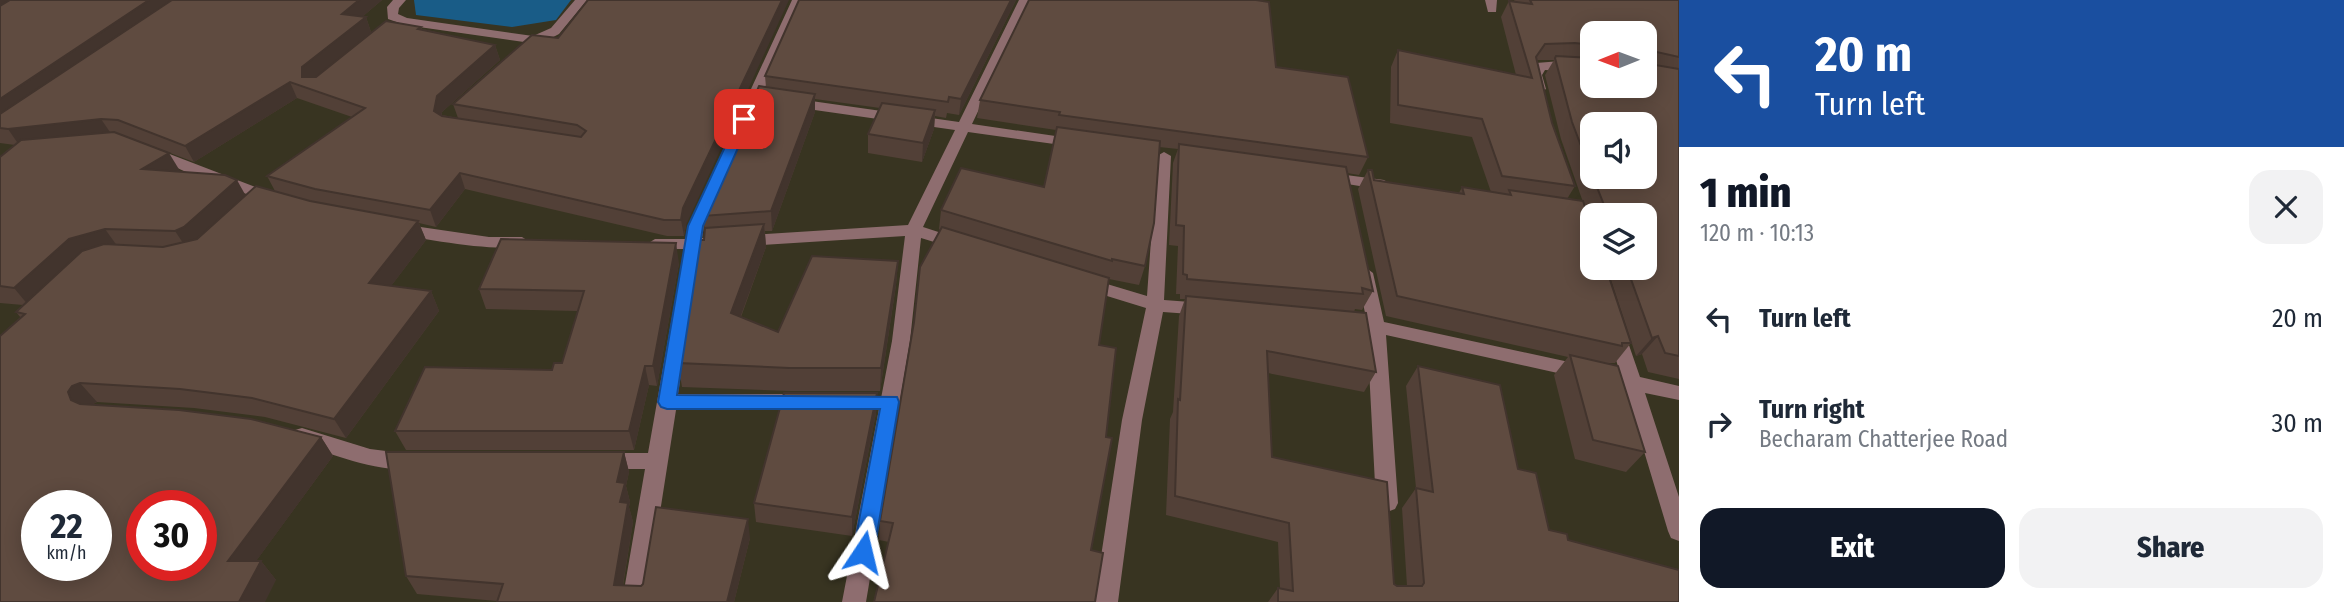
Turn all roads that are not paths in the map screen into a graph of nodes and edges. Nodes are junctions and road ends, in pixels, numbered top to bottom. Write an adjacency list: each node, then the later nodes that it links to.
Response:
1 (400, 0): 5 (street)
2 (581, 0): 5 (street)
3 (798, 0): 8 (street)
4 (1025, 0): 10 (street)
5 (534, 40): 6 (street)
6 (515, 57)
7 (1580, 67): 9 (street)
8 (754, 97): 10 (street); 21 (street)
9 (1541, 101)
10 (962, 127): 12 (street); 18 (street)
11 (136, 145): 16 (street)
12 (1096, 146)
13 (1163, 156): 25 (street)
14 (1342, 184): 15 (street)
15 (1400, 188)
16 (286, 203)
17 (381, 226): 19 (street)
18 (914, 230): 21 (street); 22 (street); 41 (street)
19 (544, 242)
20 (639, 243): 21 (street)
21 (693, 244): 32 (street)
22 (978, 250)
23 (1362, 259): 29 (street)
24 (1066, 278): 25 (street)
25 (1155, 305): 27 (street); 42 (street)
26 (1609, 306): 30 (street)
27 (1224, 311)
28 (1348, 322): 29 (street)
29 (1376, 325): 30 (street); 38 (street)
30 (1634, 384): 31 (street); 39 (street)
31 (1679, 393)
32 (667, 402): 33 (street); 37 (street)
33 (821, 402)
34 (278, 431): 35 (street)
35 (435, 461)
36 (588, 461): 37 (street)
37 (657, 461): 40 (street)
38 (1388, 520)
39 (1679, 531)
40 (634, 602)
41 (854, 602)
42 (1105, 602)

